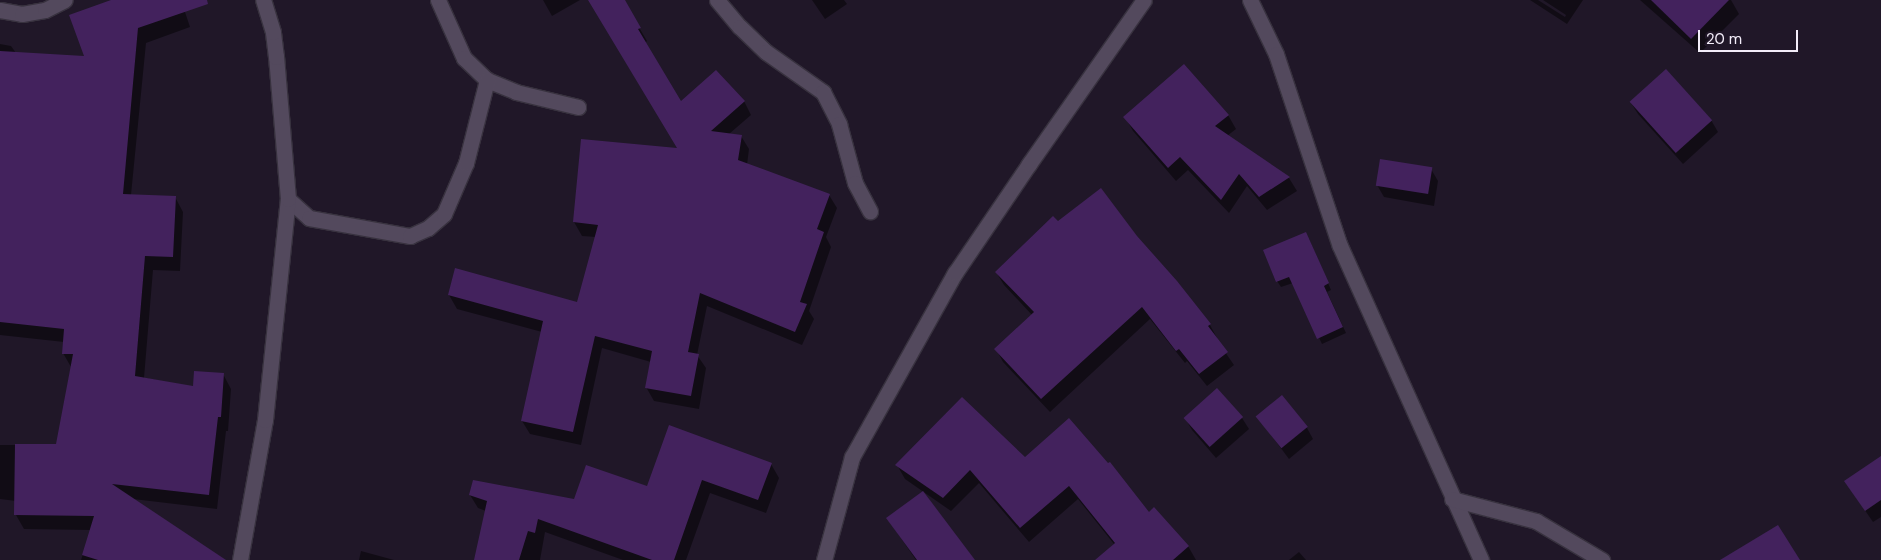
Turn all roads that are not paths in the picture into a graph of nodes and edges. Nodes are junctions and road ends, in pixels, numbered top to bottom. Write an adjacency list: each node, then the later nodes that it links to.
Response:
1 (65, 0): 7 (street)
2 (264, 0): 10 (street)
3 (438, 0): 8 (street)
4 (717, 0): 11 (street)
5 (1144, 0): 14 (street)
6 (1250, 0): 12 (street)
7 (0, 10)
8 (487, 80): 9 (street); 10 (street)
9 (578, 107)
10 (288, 199): 13 (street)
11 (870, 210)
12 (1452, 499): 15 (street); 16 (street)
13 (240, 560)
14 (824, 560)
15 (1481, 560)
16 (1602, 560)

